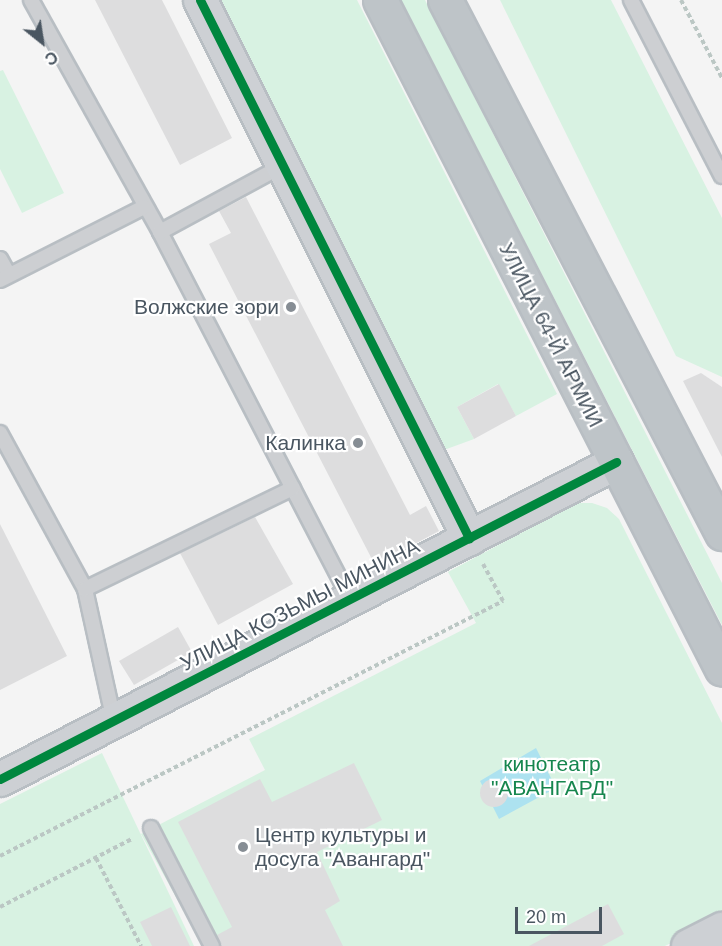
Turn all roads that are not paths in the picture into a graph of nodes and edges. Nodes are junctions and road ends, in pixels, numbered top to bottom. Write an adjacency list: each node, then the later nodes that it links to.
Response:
1 (31, 0): 8 (lane)
2 (200, 0): 6 (street)
3 (380, 0): 13 (highway, УЛИЦА 64-Й АРМИИ)
4 (445, 0): 15 (highway)
5 (631, 0): 7 (lane)
6 (283, 166): 9 (lane); 16 (street)
7 (722, 176)
8 (144, 207): 9 (lane); 11 (lane)
9 (160, 232): 14 (lane)
10 (0, 259): 11 (lane)
11 (4, 278)
12 (0, 434): 17 (lane)
13 (616, 462): 16 (street, УЛИЦА КОЗЬМЫ МИНИНА); 19 (highway, УЛИЦА 64-Й АРМИИ)
14 (293, 488): 17 (lane); 18 (lane)
15 (722, 533)
16 (469, 538): 18 (street, УЛИЦА КОЗЬМЫ МИНИНА)
17 (85, 589): 20 (lane)
18 (351, 601): 20 (street, УЛИЦА КОЗЬМЫ МИНИНА)
19 (722, 669)
20 (114, 721): 21 (street, УЛИЦА КОЗЬМЫ МИНИНА)
21 (0, 779)
22 (151, 828): 24 (lane)
23 (722, 929): 25 (street)
24 (212, 946)
25 (688, 946)

